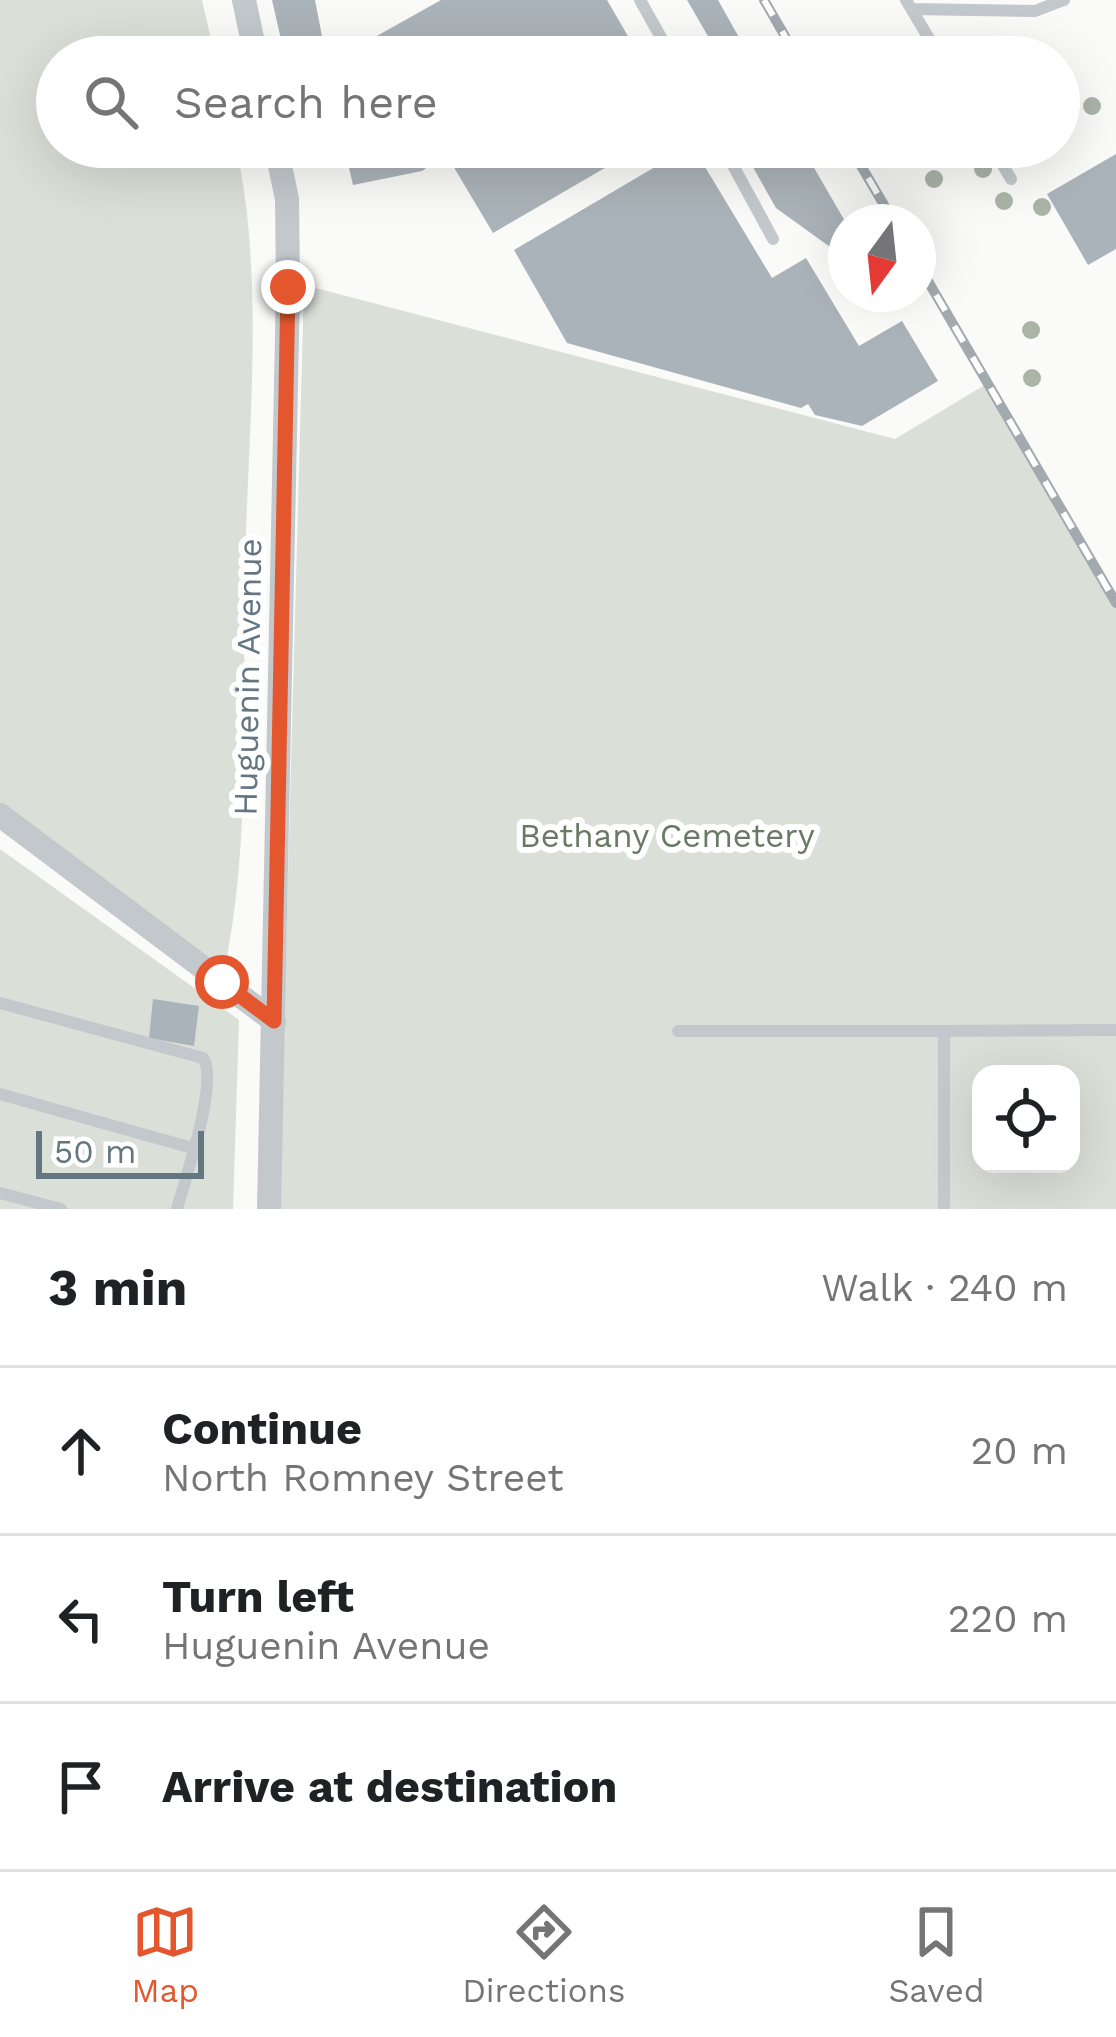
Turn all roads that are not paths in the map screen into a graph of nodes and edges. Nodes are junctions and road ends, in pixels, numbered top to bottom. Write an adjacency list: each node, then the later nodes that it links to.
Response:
1 (244, 0): 5 (street)
2 (640, 0): 6 (lane)
3 (1064, 0): 4 (lane)
4 (909, 5): 7 (lane)
5 (252, 36)
6 (660, 36)
7 (927, 36)
8 (280, 168): 15 (street, Huguenin Avenue)
9 (734, 168): 12 (lane)
10 (1004, 168): 11 (lane)
11 (1011, 179)
12 (773, 239)
13 (0, 815): 15 (street)
14 (0, 1003): 20 (lane)
15 (274, 1021): 24 (street, Huguenin Avenue)
16 (678, 1030): 18 (lane)
17 (1116, 1030): 18 (lane)
18 (944, 1031): 25 (lane)
19 (0, 1094): 20 (lane)
20 (192, 1148): 23 (lane)
21 (0, 1193): 22 (lane)
22 (61, 1209)
23 (177, 1209)
24 (269, 1209)
25 (944, 1209)

